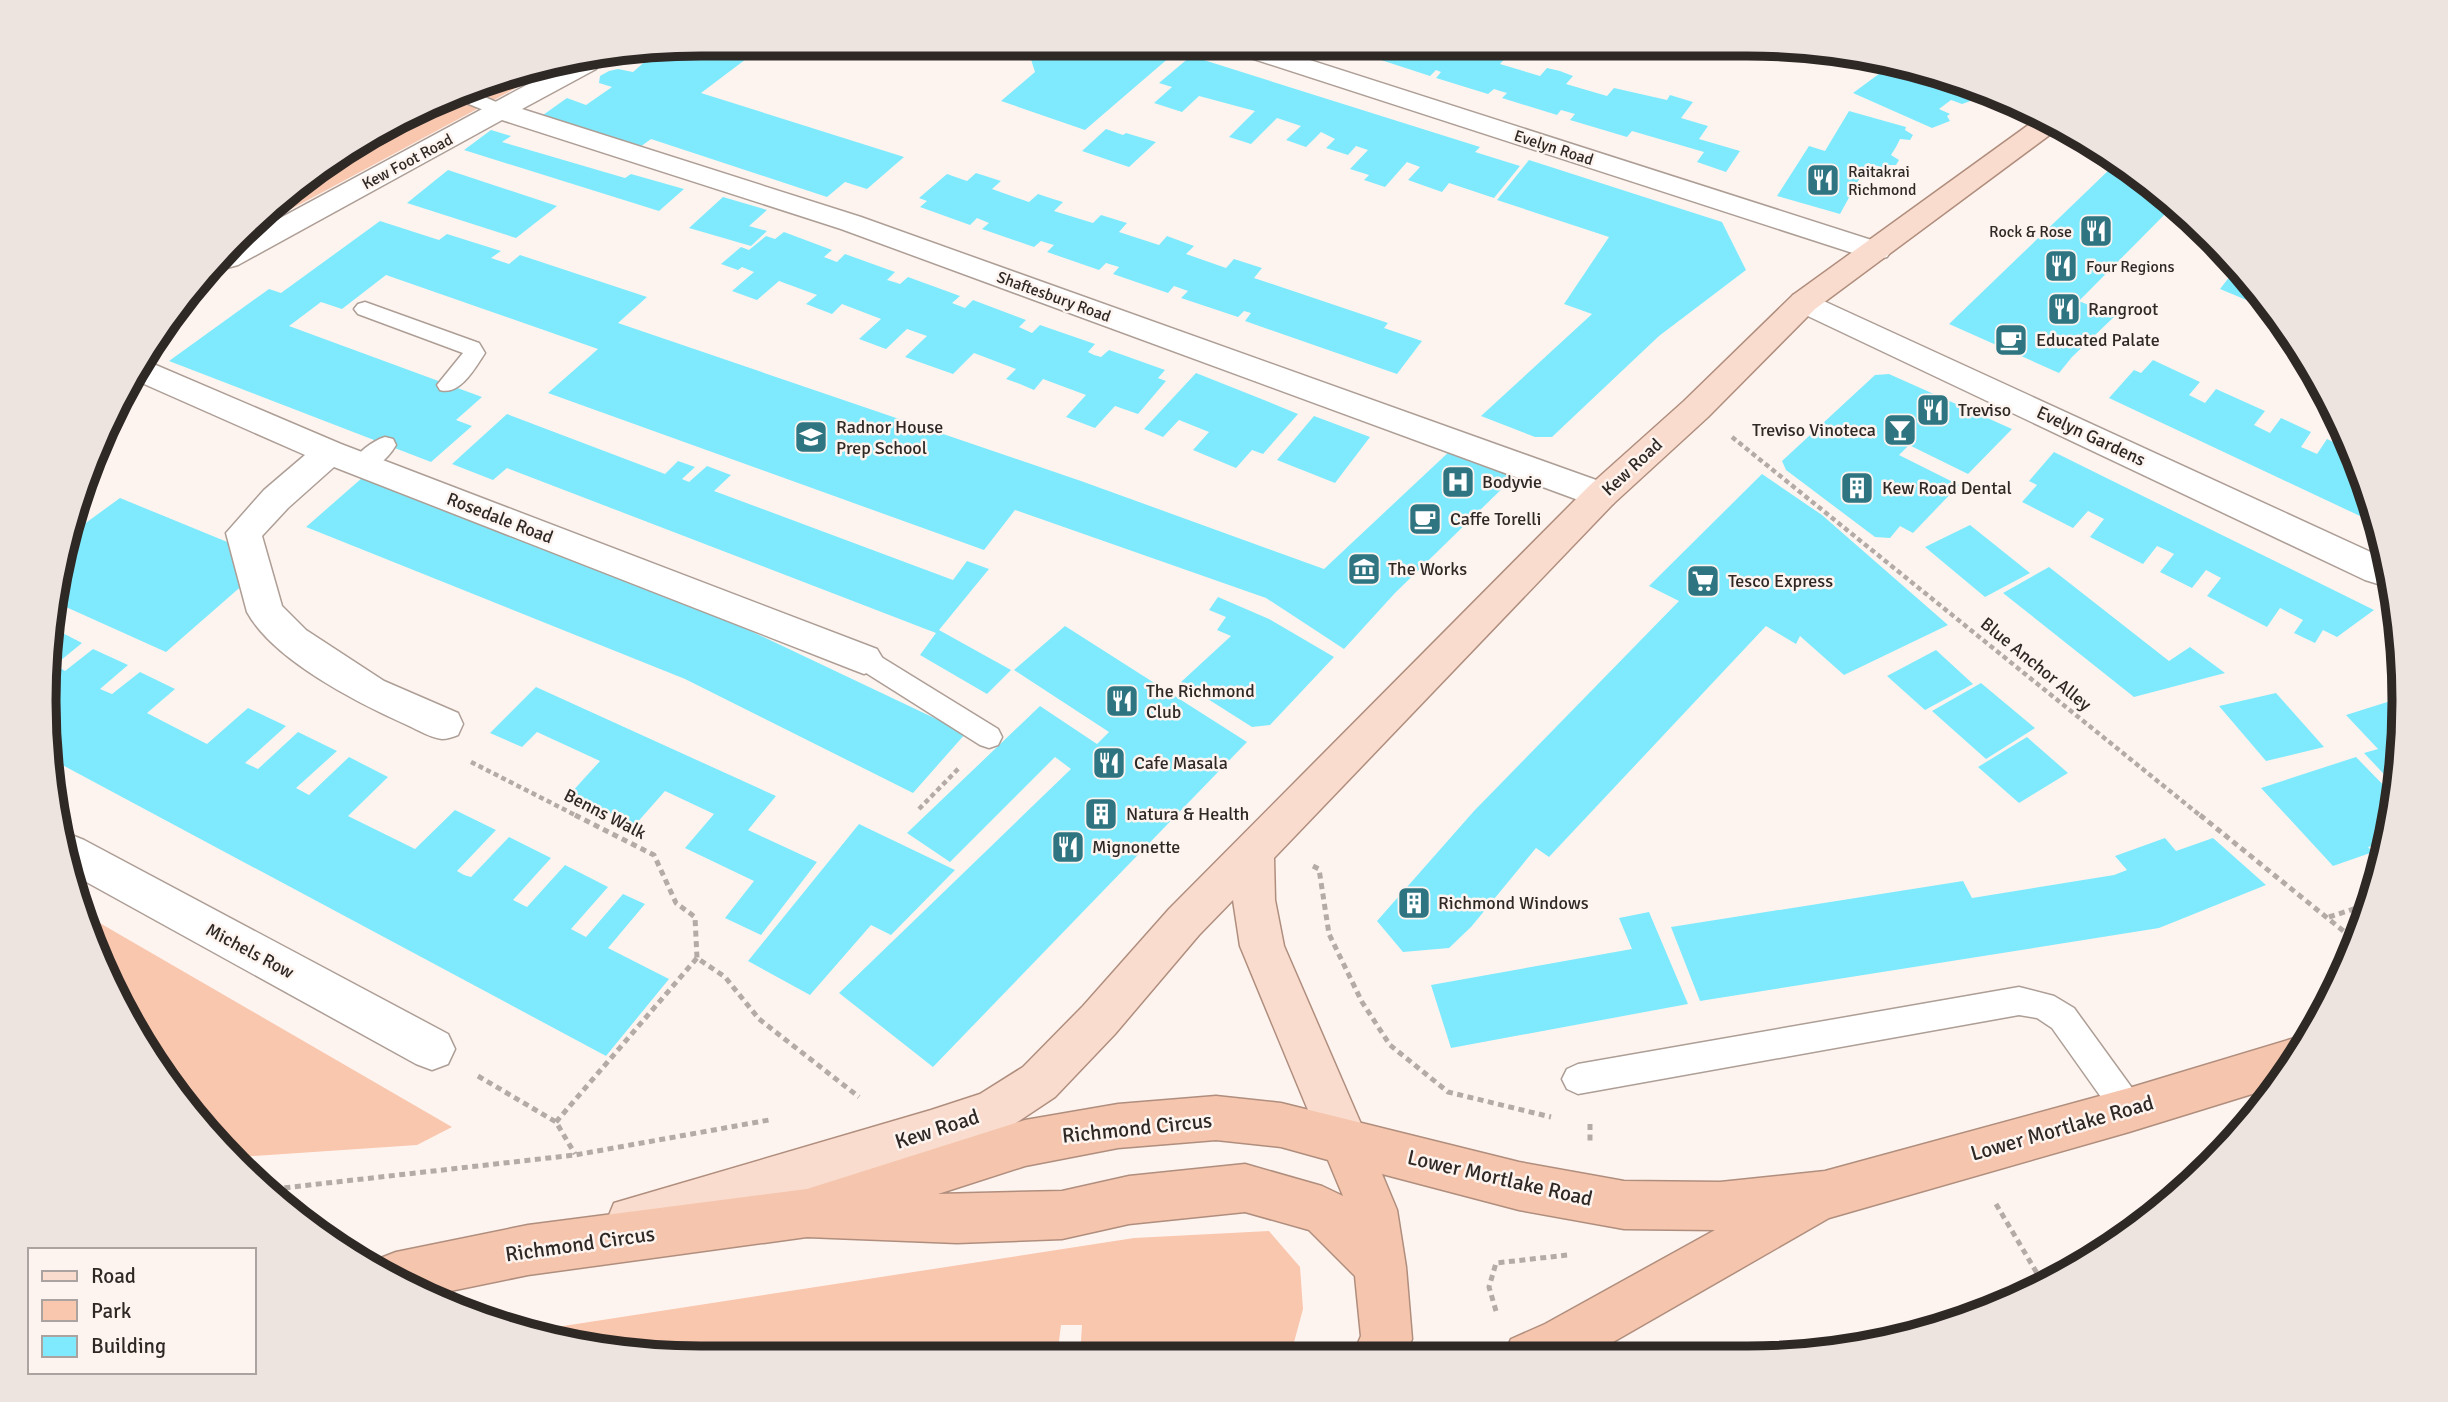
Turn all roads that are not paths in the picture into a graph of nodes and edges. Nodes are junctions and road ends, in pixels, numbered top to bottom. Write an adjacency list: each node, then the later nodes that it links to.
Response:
1 (1269, 56): 6 (street, Evelyn Road)
2 (579, 67): 4 (street, Kew Foot Road)
3 (471, 98): 4 (lane)
4 (501, 111): 7 (street, Kew Foot Road); 13 (street, Shaftesbury Road)
5 (2042, 128): 6 (main road, Kew Road)
6 (1876, 251): 8 (main road, Kew Road)
7 (239, 252)
8 (1804, 302): 13 (main road, Kew Road); 14 (street, Evelyn Gardens)
9 (365, 309): 11 (lane)
10 (146, 372): 12 (street, Rosedale Road)
11 (449, 385)
12 (359, 454): 15 (street, Rosedale Road); 16 (street)
13 (1601, 495): 18 (main road, Kew Road)
14 (2378, 571)
15 (864, 659): 17 (lane)
16 (444, 724)
17 (989, 737)
18 (1253, 854): 24 (main road); 27 (main road, Kew Road)
19 (75, 855): 20 (street, Michels Row)
20 (432, 1049)
21 (2280, 1064): 23 (highway, Lower Mortlake Road)
22 (1578, 1079): 23 (lane)
23 (2129, 1110): 25 (highway, Lower Mortlake Road)
24 (1344, 1140): 25 (highway, Lower Mortlake Road); 26 (highway, Richmond Circus); 28 (highway)
25 (1825, 1195): 31 (highway, Lower Mortlake Road)
26 (807, 1213): 27 (highway, Richmond Circus); 28 (highway, Richmond Circus)
27 (528, 1250): 29 (highway, Richmond Circus)
28 (1381, 1267): 30 (highway)
29 (407, 1275)
30 (1384, 1346)
31 (1554, 1346)

